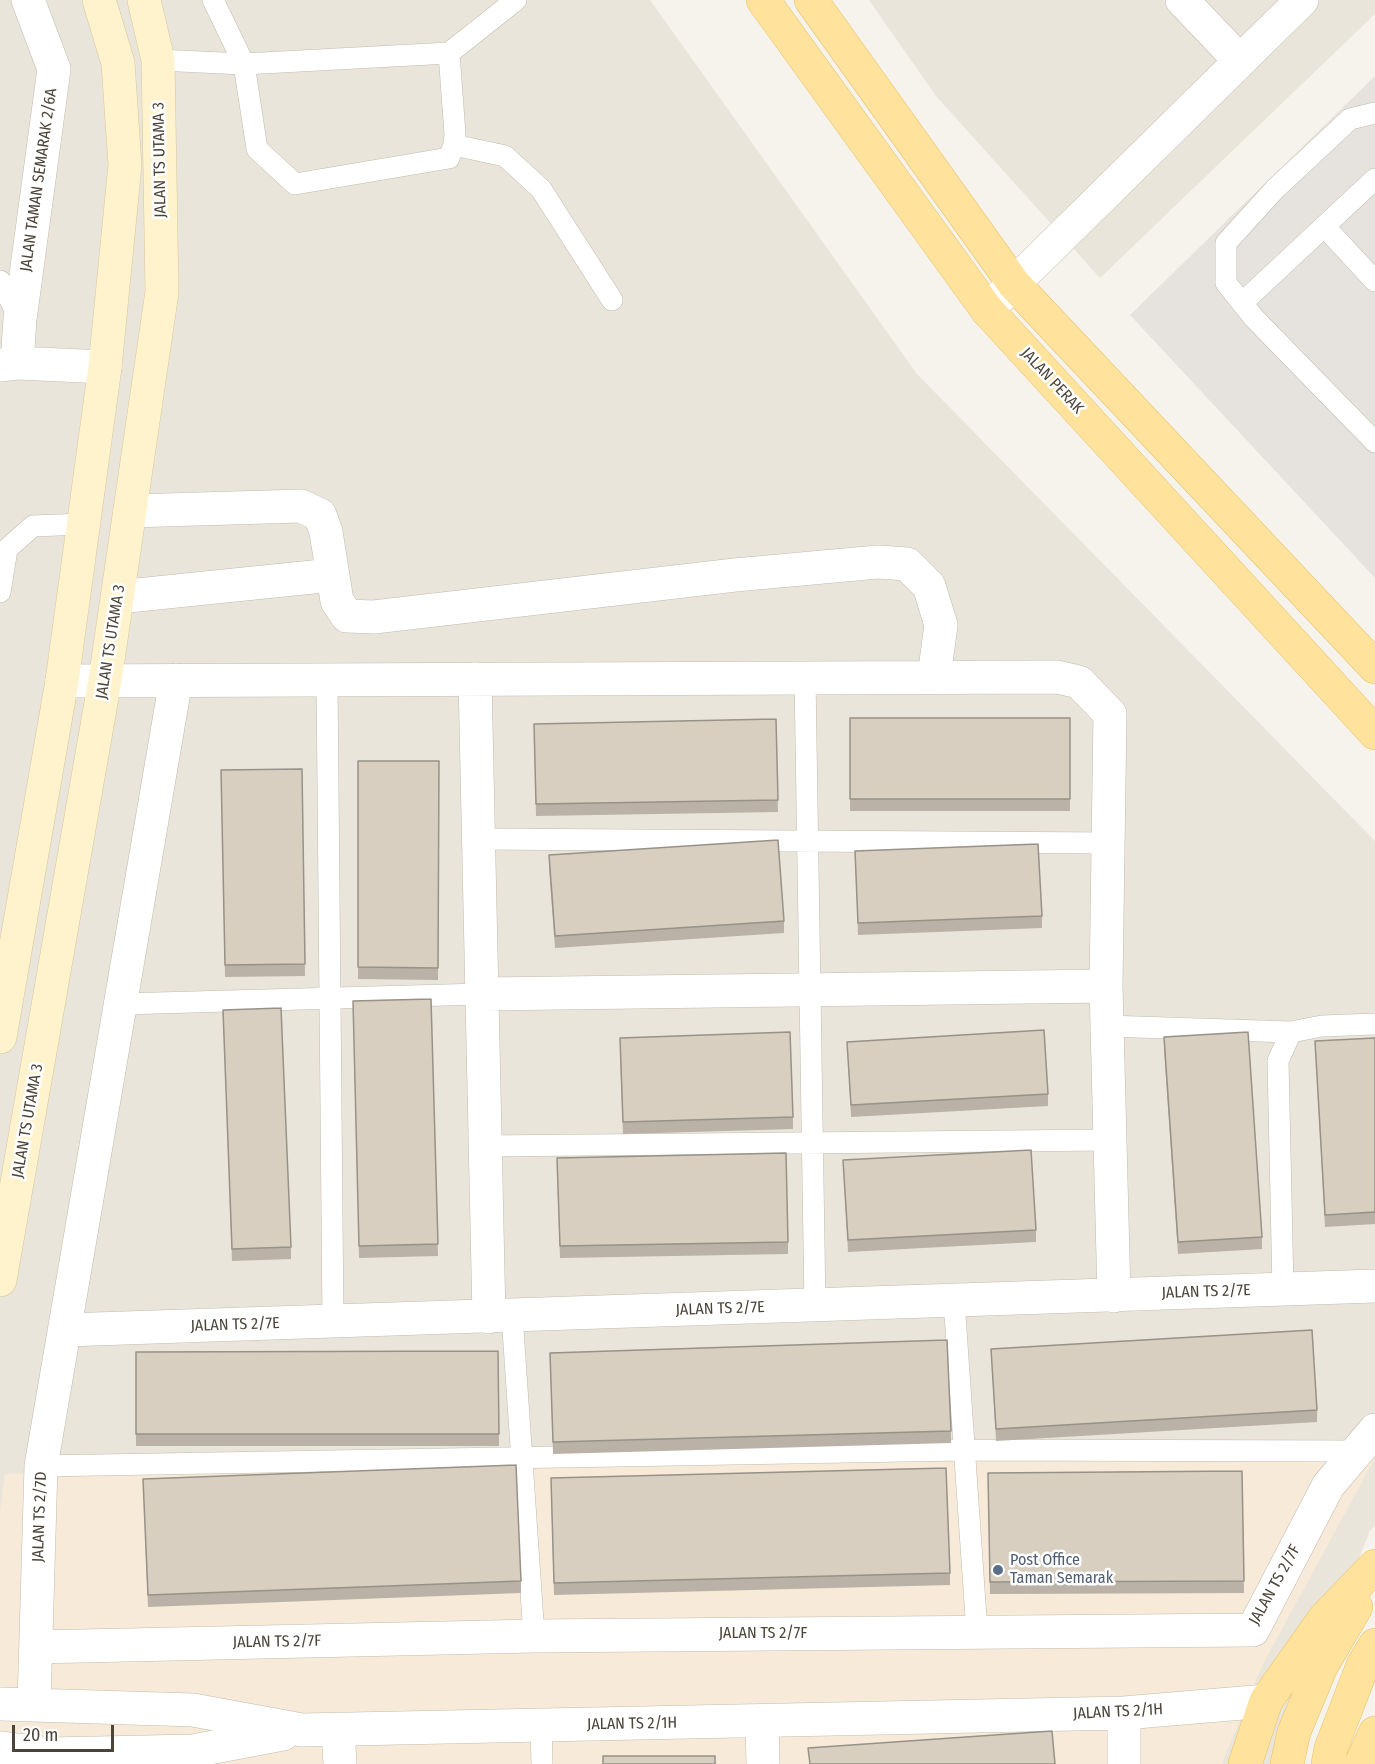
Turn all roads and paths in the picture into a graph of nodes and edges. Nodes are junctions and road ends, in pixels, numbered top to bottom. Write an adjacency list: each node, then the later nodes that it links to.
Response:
1 (28, 0): 24 (street, JALAN TAMAN SEMARAK 2/6A)
2 (99, 0): 26 (street)
3 (144, 0): 11 (street, JALAN TS UTAMA 3)
4 (213, 0): 13 (lane)
5 (516, 0): 10 (lane)
6 (763, 0): 23 (main road, JALAN PERAK)
7 (811, 0): 20 (main road)
8 (1182, 0): 12 (street)
9 (1302, 0): 12 (street)
10 (449, 53): 13 (lane); 15 (lane)
11 (159, 60): 13 (lane); 28 (street, JALAN TS UTAMA 3)
12 (1240, 61): 20 (street)
13 (244, 64): 15 (lane)
14 (1375, 113): 22 (lane)
15 (454, 145): 21 (lane)
16 (1375, 180): 17 (lane)
17 (1324, 226): 19 (lane); 22 (lane)
18 (0, 280): 24 (lane)
19 (1375, 281)
20 (1014, 284): 23 (street); 33 (main road)
21 (612, 300)
22 (1242, 303): 27 (lane)
23 (987, 310): 41 (main road, JALAN PERAK)
24 (20, 319): 25 (street, JALAN TAMAN SEMARAK 2/6A)
25 (9, 364): 26 (street)
26 (105, 367): 29 (street)
27 (1375, 442)
28 (130, 511): 30 (street); 32 (street, JALAN TS UTAMA 3)
29 (83, 524): 31 (lane); 39 (street)
30 (332, 574): 32 (street); 34 (street)
31 (0, 592)
32 (118, 597): 40 (street, JALAN TS UTAMA 3)
33 (1375, 667)
34 (934, 677): 35 (street); 44 (street)
35 (805, 678): 36 (street); 43 (lane)
36 (475, 679): 38 (street); 42 (street)
37 (176, 680): 38 (street); 40 (street); 49 (street, JALAN TS 2/7D)
38 (327, 680): 48 (lane)
39 (62, 681): 40 (street); 53 (street)
40 (105, 681): 57 (street, JALAN TS UTAMA 3)
41 (1375, 733)
42 (478, 839): 43 (lane); 47 (street)
43 (808, 841): 44 (lane); 46 (lane)
44 (1109, 843): 45 (street)
45 (1106, 986): 46 (street); 51 (street)
46 (810, 990): 47 (street); 55 (lane)
47 (482, 994): 48 (lane); 56 (street)
48 (330, 998): 49 (lane); 64 (lane)
49 (121, 1004): 65 (street, JALAN TS 2/7D)
50 (1375, 1024): 52 (lane)
51 (1107, 1026): 52 (lane); 54 (street)
52 (1291, 1032): 59 (lane)
53 (0, 1037)
54 (1110, 1140): 55 (lane); 60 (street)
55 (813, 1142): 56 (lane); 62 (lane)
56 (485, 1146): 63 (street)
57 (0, 1280)
58 (1375, 1286): 59 (street, JALAN TS 2/7E)
59 (1283, 1289): 60 (street, JALAN TS 2/7E)
60 (1114, 1296): 61 (street, JALAN TS 2/7E)
61 (954, 1301): 62 (street, JALAN TS 2/7E); 67 (lane)
62 (815, 1306): 63 (street, JALAN TS 2/7E)
63 (501, 1316): 64 (street, JALAN TS 2/7E); 68 (lane)
64 (333, 1322): 65 (street, JALAN TS 2/7E)
65 (66, 1330): 69 (street, JALAN TS 2/7D)
66 (1366, 1440): 67 (lane); 72 (street, JALAN TS 2/7F)
67 (964, 1450): 68 (lane); 72 (lane)
68 (522, 1458): 69 (lane); 73 (lane)
69 (41, 1466): 75 (street, JALAN TS 2/7D)
70 (1375, 1566): 76 (main road)
71 (1375, 1574): 94 (main road)
72 (977, 1632): 73 (street, JALAN TS 2/7F)
73 (534, 1636): 75 (street, JALAN TS 2/7F)
74 (1375, 1645): 95 (main road)
75 (37, 1647): 78 (street, JALAN TS 2/7D)
76 (1266, 1701): 80 (street, JALAN TS 2/1H); 93 (main road)
77 (0, 1704): 78 (street, JALAN TS 2/1H)
78 (34, 1705): 79 (street, JALAN TS 2/1H)
79 (193, 1710): 83 (street, JALAN TS 2/1H); 87 (street)
80 (1124, 1713): 81 (street, JALAN TS 2/1H); 92 (street)
81 (762, 1721): 82 (street, JALAN TS 2/1H); 91 (street)
82 (540, 1726): 84 (street, JALAN TS 2/1H); 90 (lane)
83 (302, 1730): 84 (street, JALAN TS 2/1H); 87 (street)
84 (338, 1730): 89 (street)
85 (1375, 1733): 96 (main road)
86 (0, 1748): 88 (street)
87 (179, 1756): 88 (street)
88 (38, 1759)
89 (340, 1764)
90 (542, 1764)
91 (763, 1764)
92 (1124, 1764)
93 (1245, 1764)
94 (1287, 1764)
95 (1328, 1764)
96 (1361, 1764)

